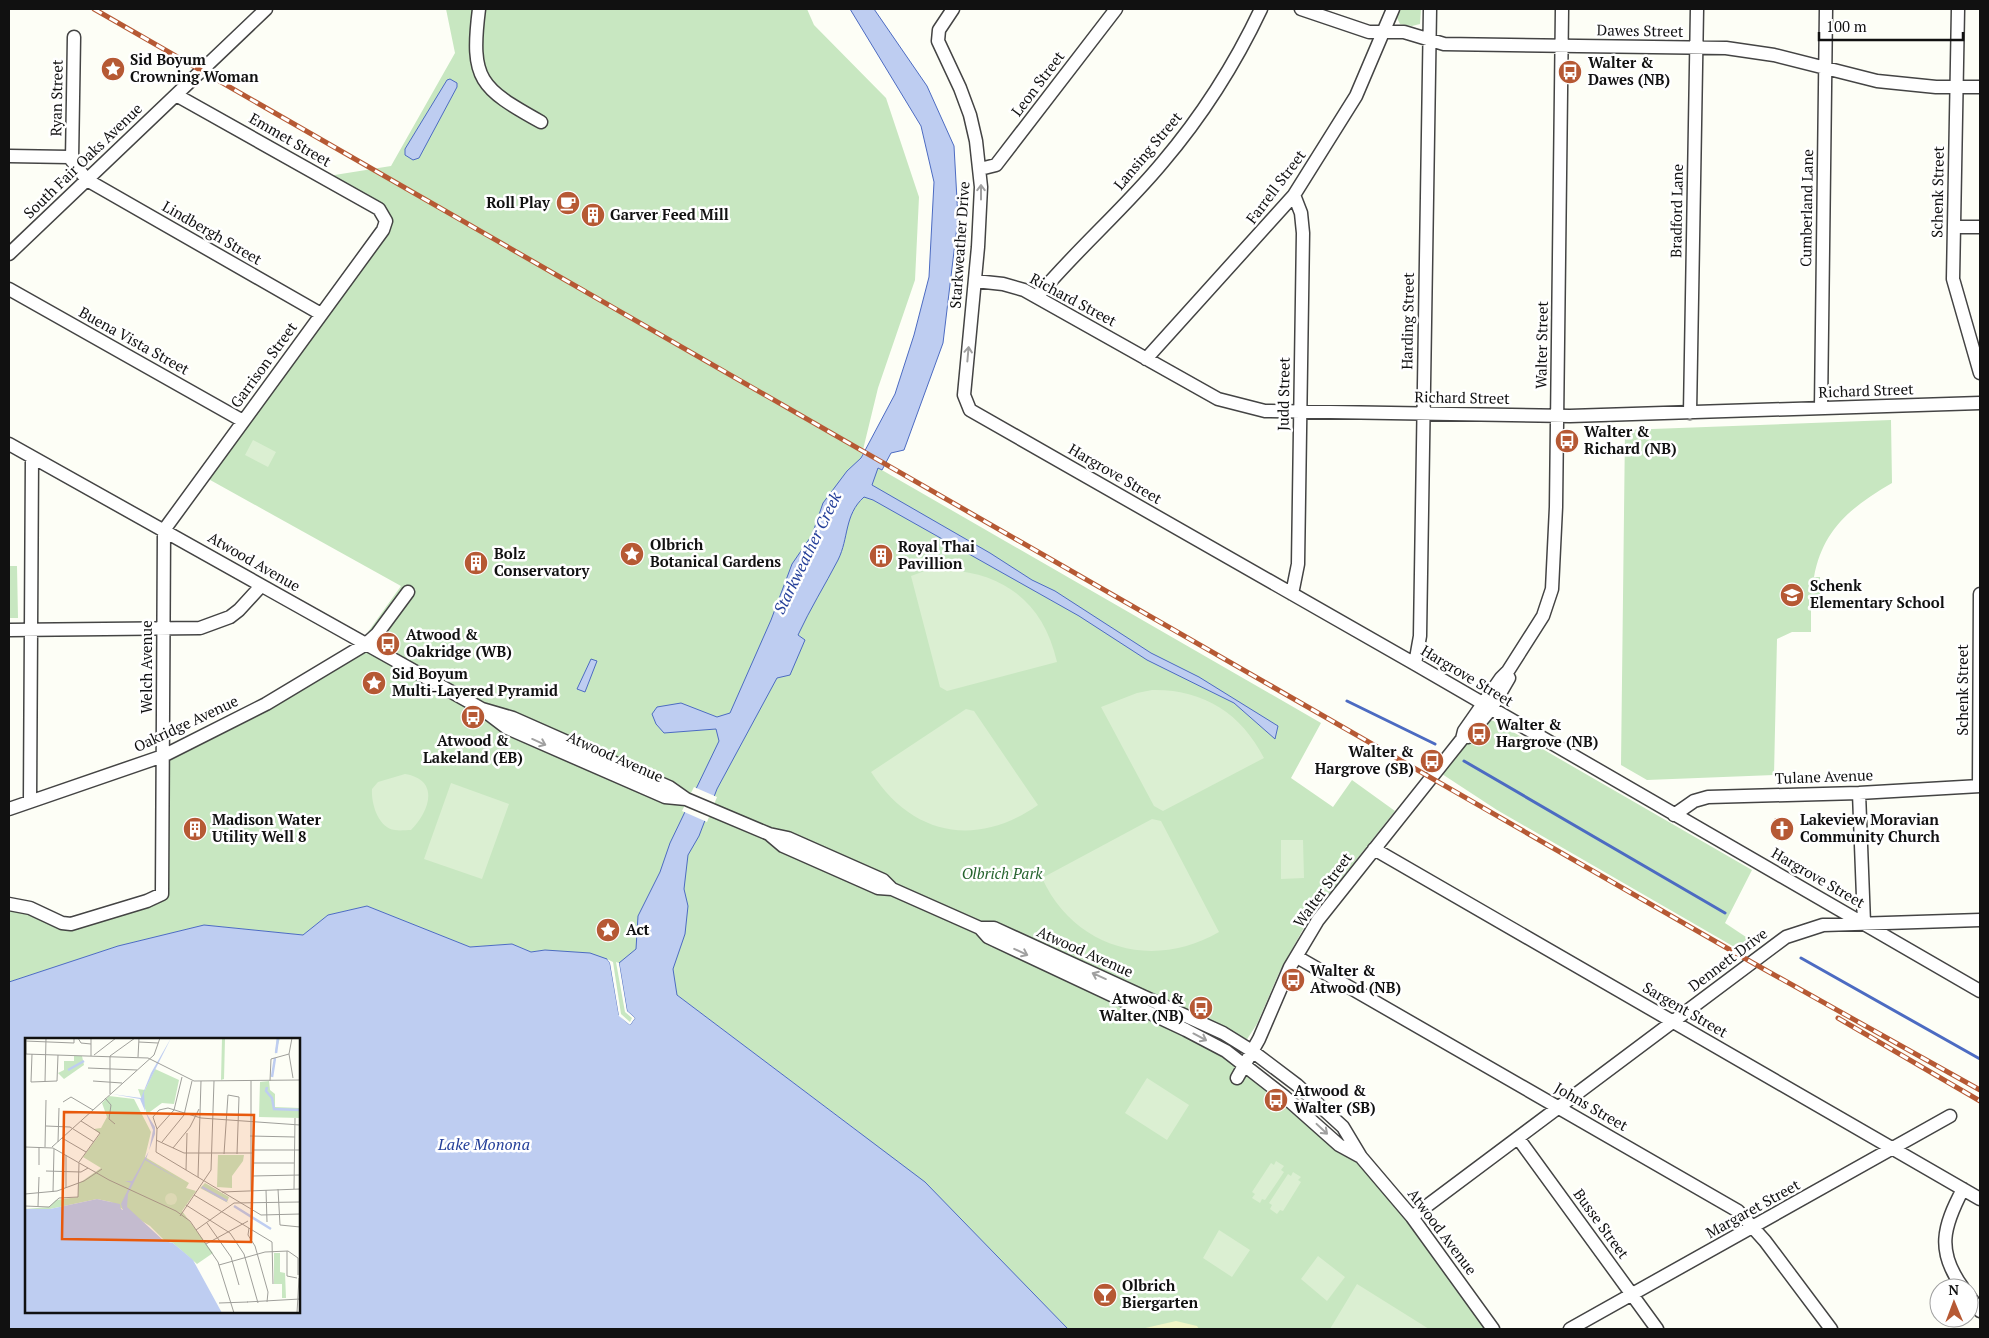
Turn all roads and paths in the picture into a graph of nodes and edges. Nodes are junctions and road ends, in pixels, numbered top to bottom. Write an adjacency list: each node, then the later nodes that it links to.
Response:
1 (266, 9): 21 (street, South Fair Oaks Avenue)
2 (479, 9): 22 (street)
3 (953, 9): 25 (street, Starkweather Drive)
4 (1116, 9): 25 (street, Leon Street)
5 (1261, 9): 34 (street, Lansing Street)
6 (1300, 9): 13 (street, Dawes Street)
7 (1393, 9): 13 (street, Farrell Street)
8 (1430, 9): 15 (street, Harding Street)
9 (1562, 9): 16 (street, Walter Street)
10 (1698, 9): 17 (street, Bradford Lane)
11 (1826, 9): 18 (street, Cumberland Lane)
12 (1958, 9): 19 (street, Schenk Street)
13 (1383, 32): 15 (street, Dawes Street); 27 (street, Farrell Street)
14 (74, 37): 24 (street, Ryan Street)
15 (1429, 39): 16 (street, Dawes Street); 42 (street, Harding Street)
16 (1562, 46): 17 (street, Dawes Street); 44 (street, Walter Street)
17 (1697, 48): 18 (street, Dawes Street); 43 (street, Bradford Lane)
18 (1825, 68): 19 (street, Dawes Street); 40 (street, Cumberland Lane)
19 (1957, 87): 20 (street, Dawes Street); 29 (street, Schenk Street)
20 (1980, 87)
21 (176, 95): 26 (street, South Fair Oaks Avenue); 28 (street, Emmet Street)
22 (541, 122)
23 (9, 156): 24 (street)
24 (72, 160): 26 (street)
25 (980, 169): 32 (street, Starkweather Drive, one-way to 25)
26 (87, 180): 31 (street, South Fair Oaks Avenue); 35 (street, Lindbergh Street)
27 (1294, 196): 36 (street, Farrell Street); 41 (street, Judd Street)
28 (385, 217): 35 (street, Garrison Street)
29 (1954, 227): 30 (street); 37 (street, Schenk Street)
30 (1980, 227)
31 (9, 254)
32 (975, 281): 34 (street, Richard Street); 38 (street, Starkweather Drive, one-way to 32)
33 (9, 289): 45 (street, Buena Vista Street)
34 (1037, 297): 36 (street, Richard Street)
35 (321, 314): 45 (street, Garrison Street)
36 (1146, 359): 41 (street, Richard Street)
37 (1980, 370)
38 (965, 403): 51 (street, Hargrove Street)
39 (1980, 403): 40 (street, Richard Street)
40 (1821, 408): 43 (street, Richard Street)
41 (1300, 412): 42 (street, Richard Street); 51 (street, Judd Street)
42 (1422, 414): 44 (street, Richard Street); 58 (street, Harding Street)
43 (1690, 414): 44 (street, Richard Street)
44 (1557, 416): 59 (street, Walter Street)
45 (243, 421): 48 (street, Garrison Street)
46 (9, 444): 47 (street, Atwood Avenue)
47 (32, 458): 48 (street, Atwood Avenue); 55 (street)
48 (164, 530): 49 (street, Atwood Avenue); 54 (street, Welch Avenue)
49 (260, 586): 54 (street); 57 (street, Atwood Avenue)
50 (408, 592): 57 (street, Oakridge Avenue)
51 (1292, 594): 58 (street, Hargrove Street)
52 (1980, 594): 56 (street, Schenk Street)
53 (9, 630): 55 (street)
54 (164, 630): 55 (street); 60 (street, Welch Avenue)
55 (31, 631): 63 (street)
56 (1980, 640): 61 (street, Schenk Street)
57 (366, 644): 60 (street, Oakridge Avenue); 70 (street, Atwood Avenue)
58 (1415, 664): 59 (street, Hargrove Street)
59 (1487, 707): 65 (street, Hargrove Street); 66 (street, Walter Street)
60 (163, 756): 63 (street, Oakridge Avenue); 67 (street, Welch Avenue)
61 (1980, 786): 62 (street, Tulane Avenue)
62 (1859, 793): 65 (street, Tulane Avenue); 69 (street)
63 (30, 801): 64 (street, Oakridge Avenue)
64 (9, 809)
65 (1674, 815): 69 (street, Hargrove Street)
66 (1374, 849): 71 (street, Walter Street); 73 (street, Sargent Street)
67 (9, 904)
68 (1980, 920): 69 (street, Dennett Drive)
69 (1864, 923): 72 (street, Hargrove Street); 73 (street, Dennett Drive)
70 (980, 928): 74 (street, Atwood Avenue, one-way to 70); 75 (street, Atwood Avenue, one-way to 75)
71 (1297, 957): 74 (street, Walter Street); 77 (street, Johns Street)
72 (1980, 991)
73 (1673, 1022): 77 (street, Dennett Drive); 80 (street, Sargent Street)
74 (1252, 1051): 75 (street, Walter Street); 81 (street, Atwood Avenue)
75 (1245, 1064): 76 (street, Walter Street); 81 (street, Atwood Avenue, one-way to 81)
76 (1237, 1078)
77 (1559, 1108): 79 (street, Dennett Drive); 85 (street, Johns Street)
78 (1950, 1116): 80 (street, Margaret Street)
79 (1518, 1138): 84 (street, Dennett Drive); 87 (street, Busse Street)
80 (1892, 1148): 82 (street, Sargent Street); 85 (street, Margaret Street)
81 (1361, 1157): 84 (street, Atwood Avenue)
82 (1963, 1189): 83 (street, Sargent Street); 86 (street)
83 (1980, 1199)
84 (1412, 1217): 88 (street, Atwood Avenue)
85 (1753, 1226): 87 (street, Margaret Street); 91 (street, Johns Street)
86 (1958, 1278)
87 (1632, 1294): 89 (street, Margaret Street); 90 (street, Busse Street)
88 (1493, 1329)
89 (1570, 1329)
90 (1657, 1329)
91 (1831, 1329)

